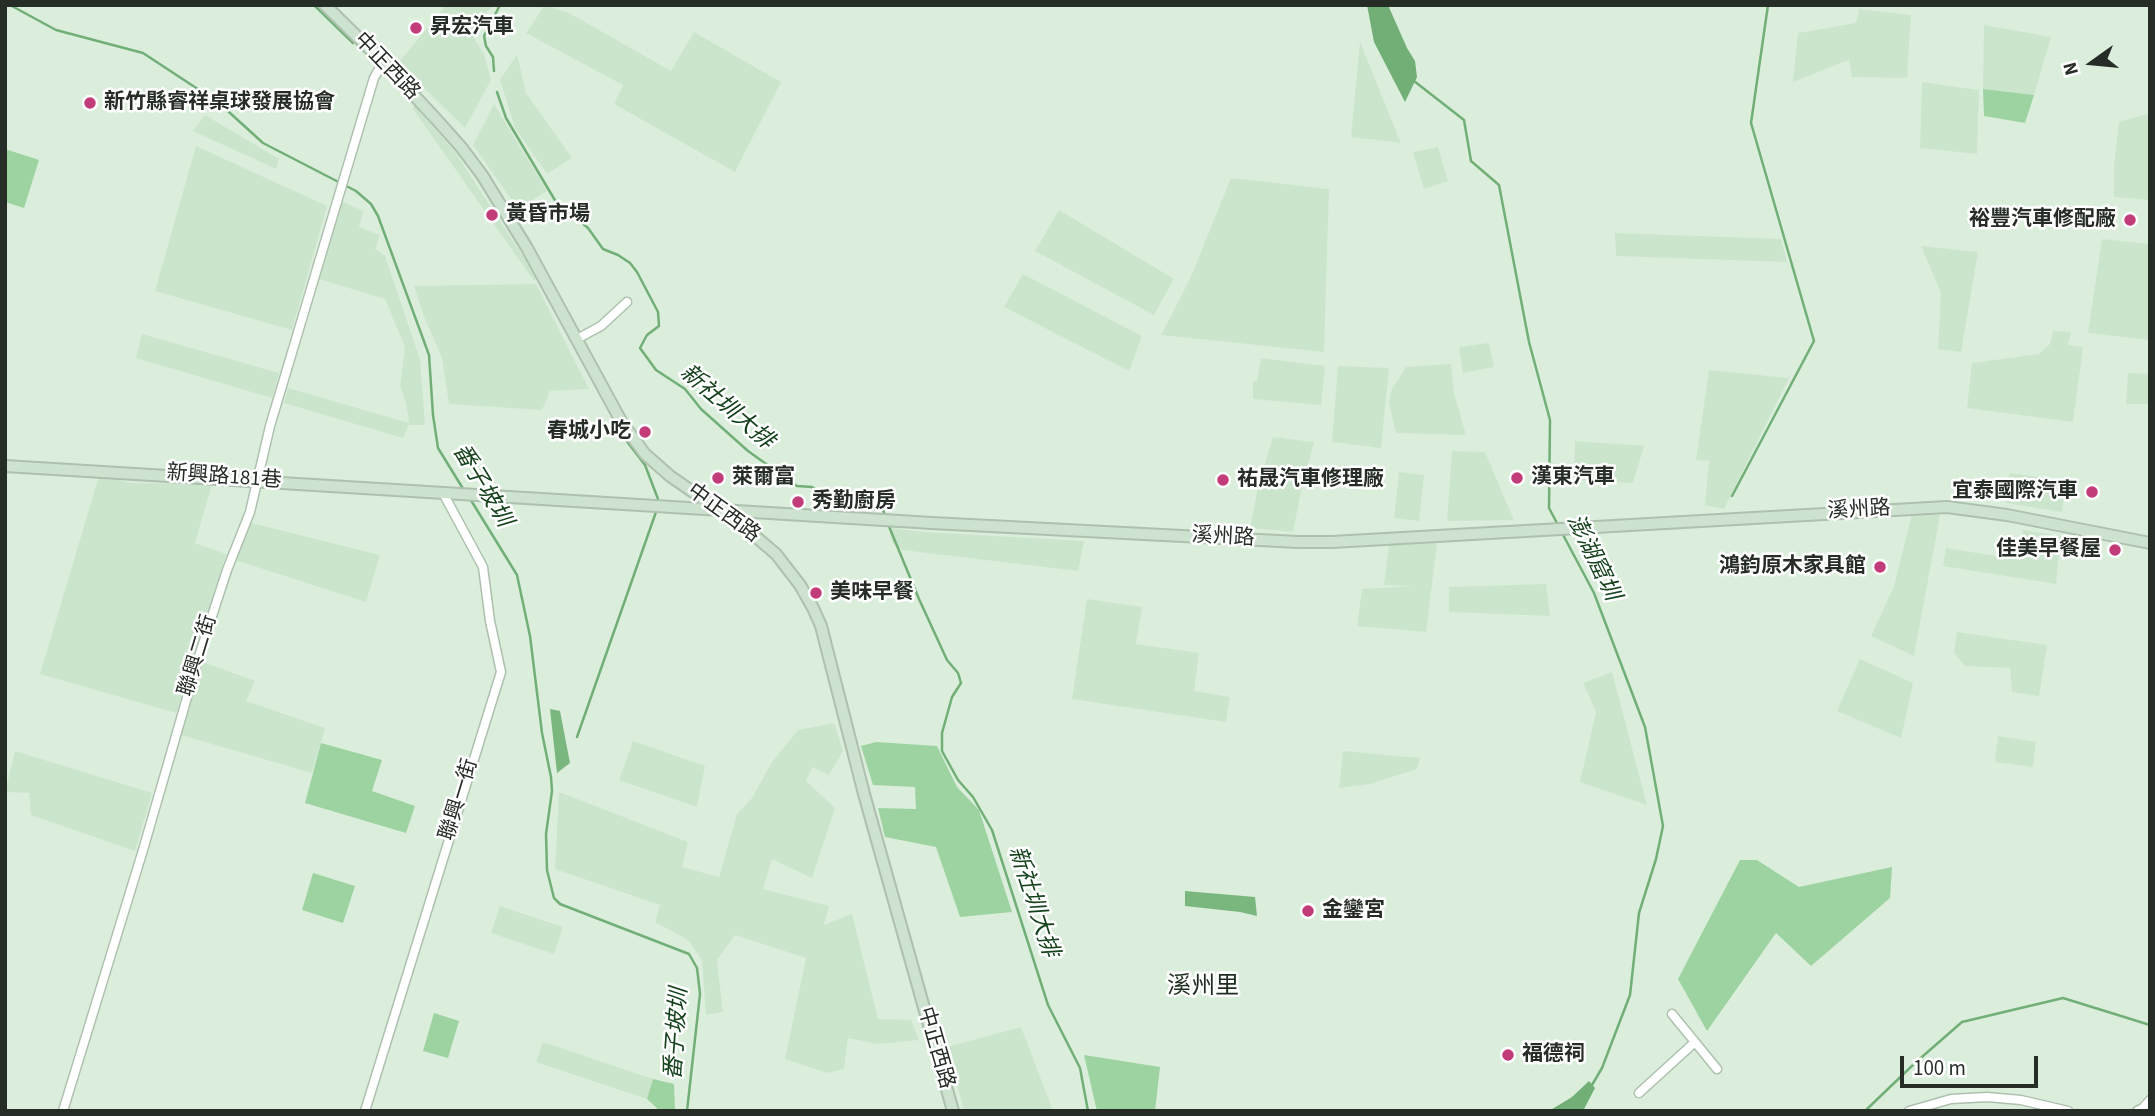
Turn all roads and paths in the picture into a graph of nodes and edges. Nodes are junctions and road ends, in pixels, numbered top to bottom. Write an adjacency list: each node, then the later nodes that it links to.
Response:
1 (325, 5): 2 (street, 中正西路)
2 (383, 62): 4 (street, 中正西路); 6 (street, 聯興二街)
3 (627, 302): 4 (street)
4 (577, 339): 8 (street, 中正西路)
5 (5, 466): 6 (street, 新興路181巷)
6 (256, 480): 7 (street, 新興路181巷); 15 (street, 聯興二街)
7 (443, 493): 8 (street, 新興路181巷); 16 (street, 聯興一街)
8 (718, 510): 9 (street, 溪州路); 17 (street, 中正西路)
9 (2150, 542)
10 (1672, 1014): 11 (street)
11 (1695, 1042): 12 (street); 13 (street)
12 (1717, 1069)
13 (1639, 1093)
14 (2150, 1100): 20 (street)
15 (63, 1111)
16 (365, 1111)
17 (953, 1111)
18 (1909, 1111): 19 (street)
19 (2068, 1111)
20 (2137, 1111)

